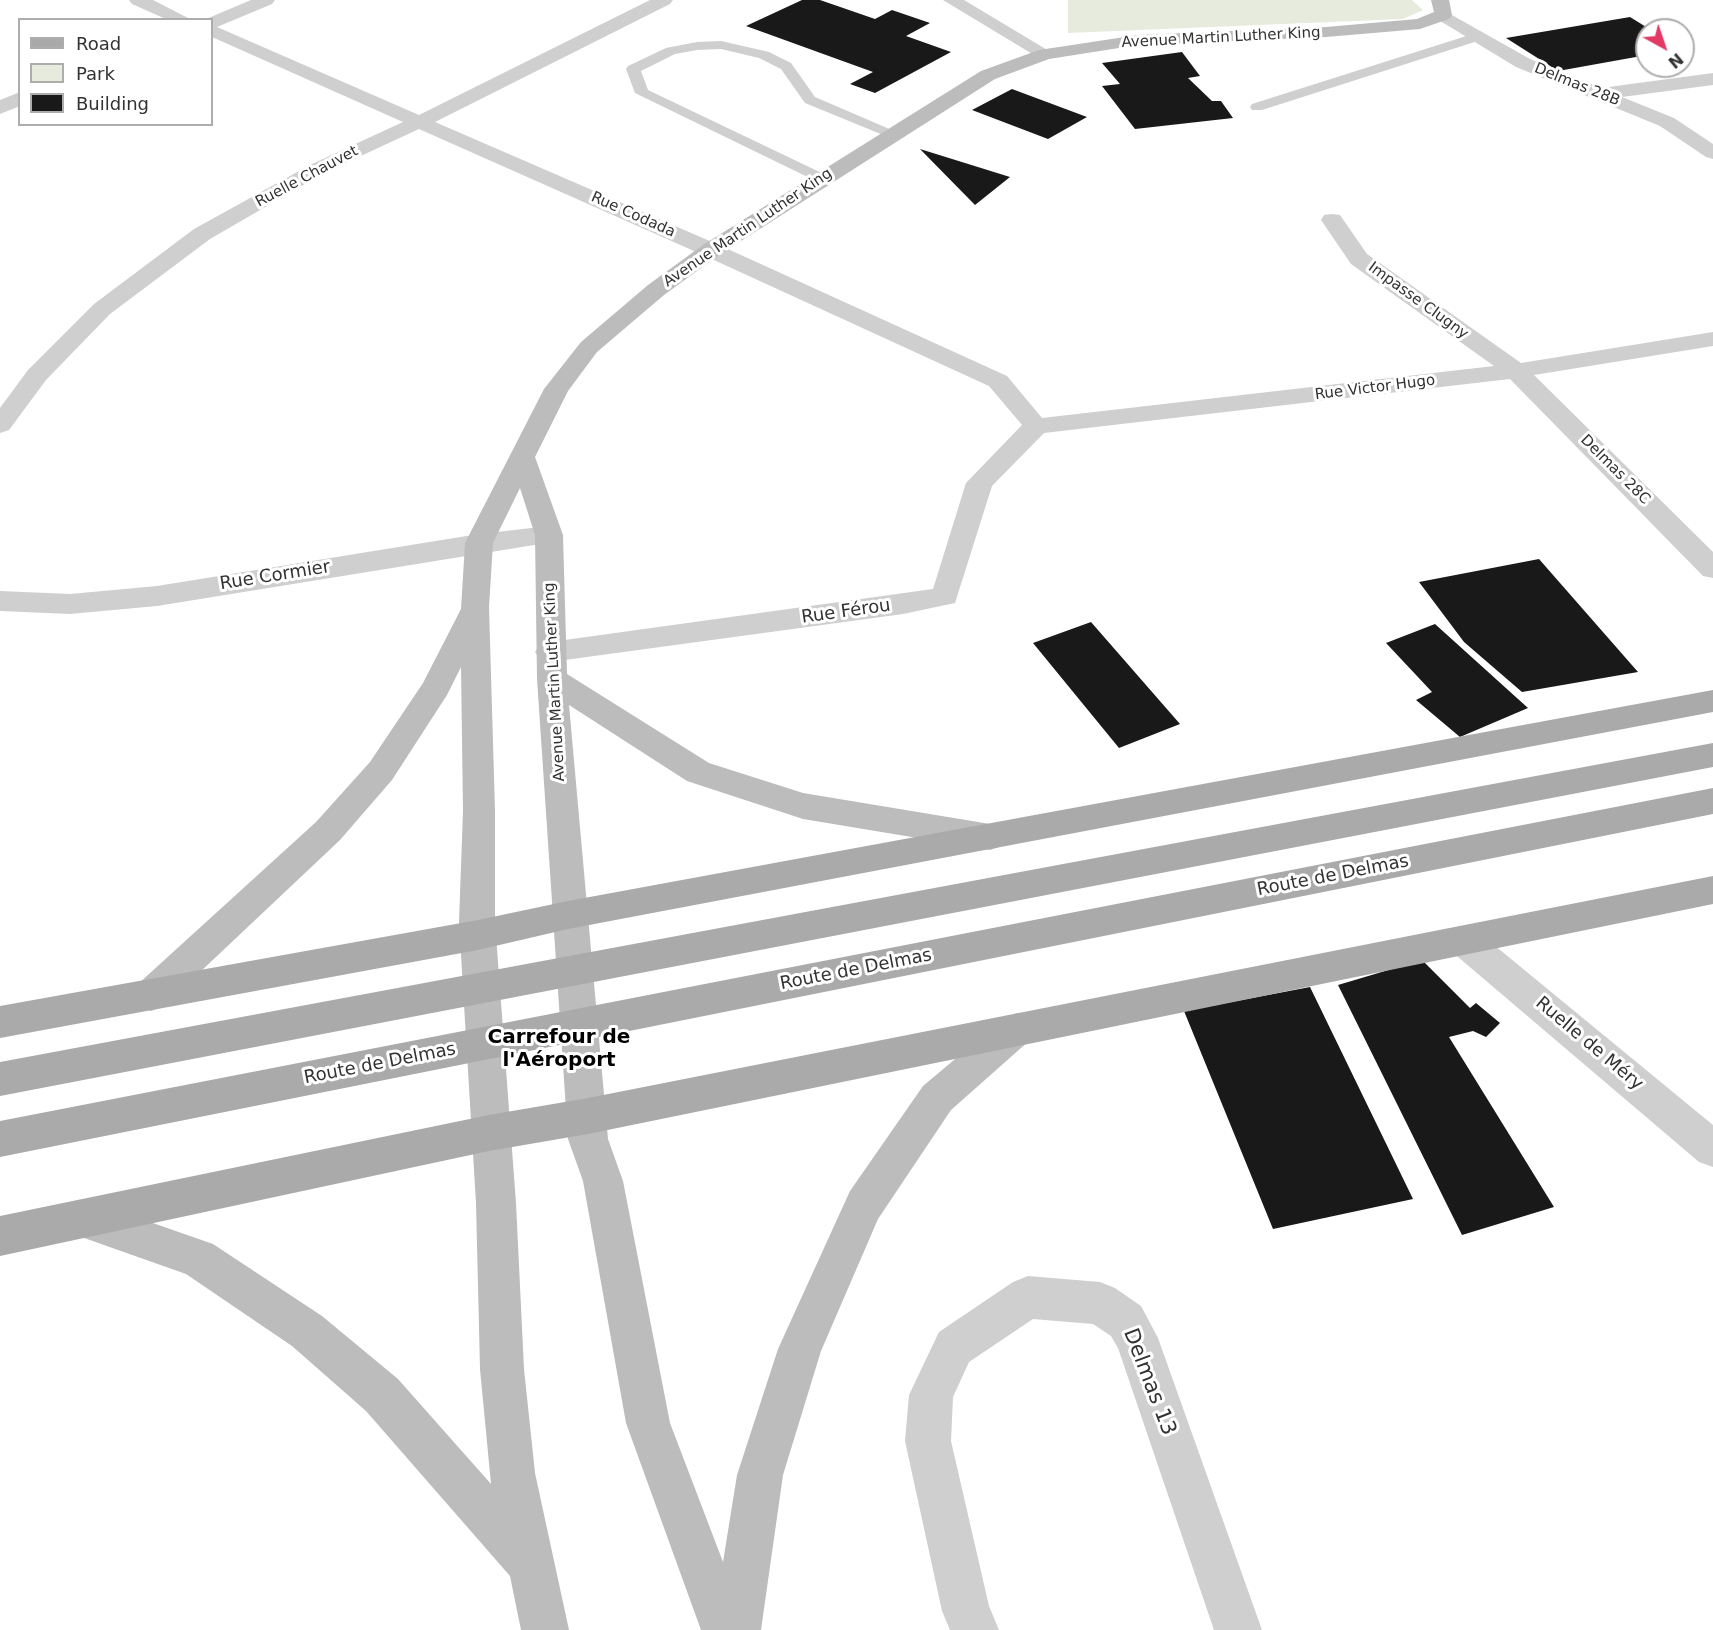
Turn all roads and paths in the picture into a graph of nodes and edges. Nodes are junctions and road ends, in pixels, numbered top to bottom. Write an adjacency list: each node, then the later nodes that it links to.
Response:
1 (138, 0): 6 (street)
2 (266, 0): 7 (street)
3 (664, 0): 16 (street, Ruelle Chauvet)
4 (952, 0): 10 (street)
5 (1441, 7): 9 (street, Delmas 28B); 10 (main road, Avenue Martin Luther King)
6 (179, 18)
7 (213, 23)
8 (213, 31): 16 (street, Rue Codada)
9 (1479, 36): 12 (street, Delmas 28B); 14 (lane)
10 (1045, 54): 17 (main road, Avenue Martin Luther King)
11 (1713, 79): 12 (street)
12 (1599, 94): 18 (street, Delmas 28B)
13 (18, 99): 15 (street)
14 (1257, 106)
15 (0, 108)
16 (421, 121): 21 (street, Rue Codada); 24 (street, Ruelle Chauvet)
17 (892, 134): 19 (main road, Avenue Martin Luther King); 19 (lane)
18 (1713, 153)
19 (822, 179): 21 (main road, Avenue Martin Luther King)
20 (1332, 220): 23 (street, Impasse Clugny)
21 (711, 250): 25 (street, Rue Codada); 26 (main road, Avenue Martin Luther King)
22 (1713, 339): 23 (street, Rue Victor Hugo)
23 (1516, 372): 25 (street, Rue Victor Hugo); 29 (street, Delmas 28C)
24 (0, 425)
25 (1036, 426): 32 (street, Rue Férou)
26 (523, 459): 27 (main road, Avenue Martin Luther King); 28 (main road)
27 (549, 535): 28 (street, Rue Cormier); 32 (main road, Avenue Martin Luther King)
28 (479, 543): 30 (main road); 31 (street, Rue Cormier)
29 (1713, 569)
30 (476, 591): 39 (main road); 41 (main road)
31 (0, 601)
32 (551, 666): 36 (main road); 38 (main road, Avenue Martin Luther King)
33 (1713, 701): 36 (main road)
34 (1713, 755): 44 (main road)
35 (1713, 801): 47 (main road, Route de Delmas)
36 (990, 837): 38 (main road)
37 (1713, 890): 40 (main road)
38 (568, 900): 39 (main road); 45 (main road, Avenue Martin Luther King)
39 (478, 936): 41 (main road); 46 (main road)
40 (1464, 941): 43 (main road); 48 (street, Ruelle de Méry)
41 (151, 995): 42 (main road)
42 (0, 1022)
43 (1017, 1029): 45 (main road); 54 (main road)
44 (0, 1079)
45 (588, 1116): 46 (main road); 53 (main road, Avenue Martin Luther King)
46 (489, 1133): 49 (main road); 51 (main road)
47 (0, 1139)
48 (1713, 1149)
49 (84, 1219): 50 (main road); 51 (main road)
50 (0, 1236)
51 (531, 1564): 52 (main road)
52 (545, 1630)
53 (725, 1630)
54 (737, 1630)
55 (975, 1630): 56 (street, Delmas 13)
56 (1238, 1630)

